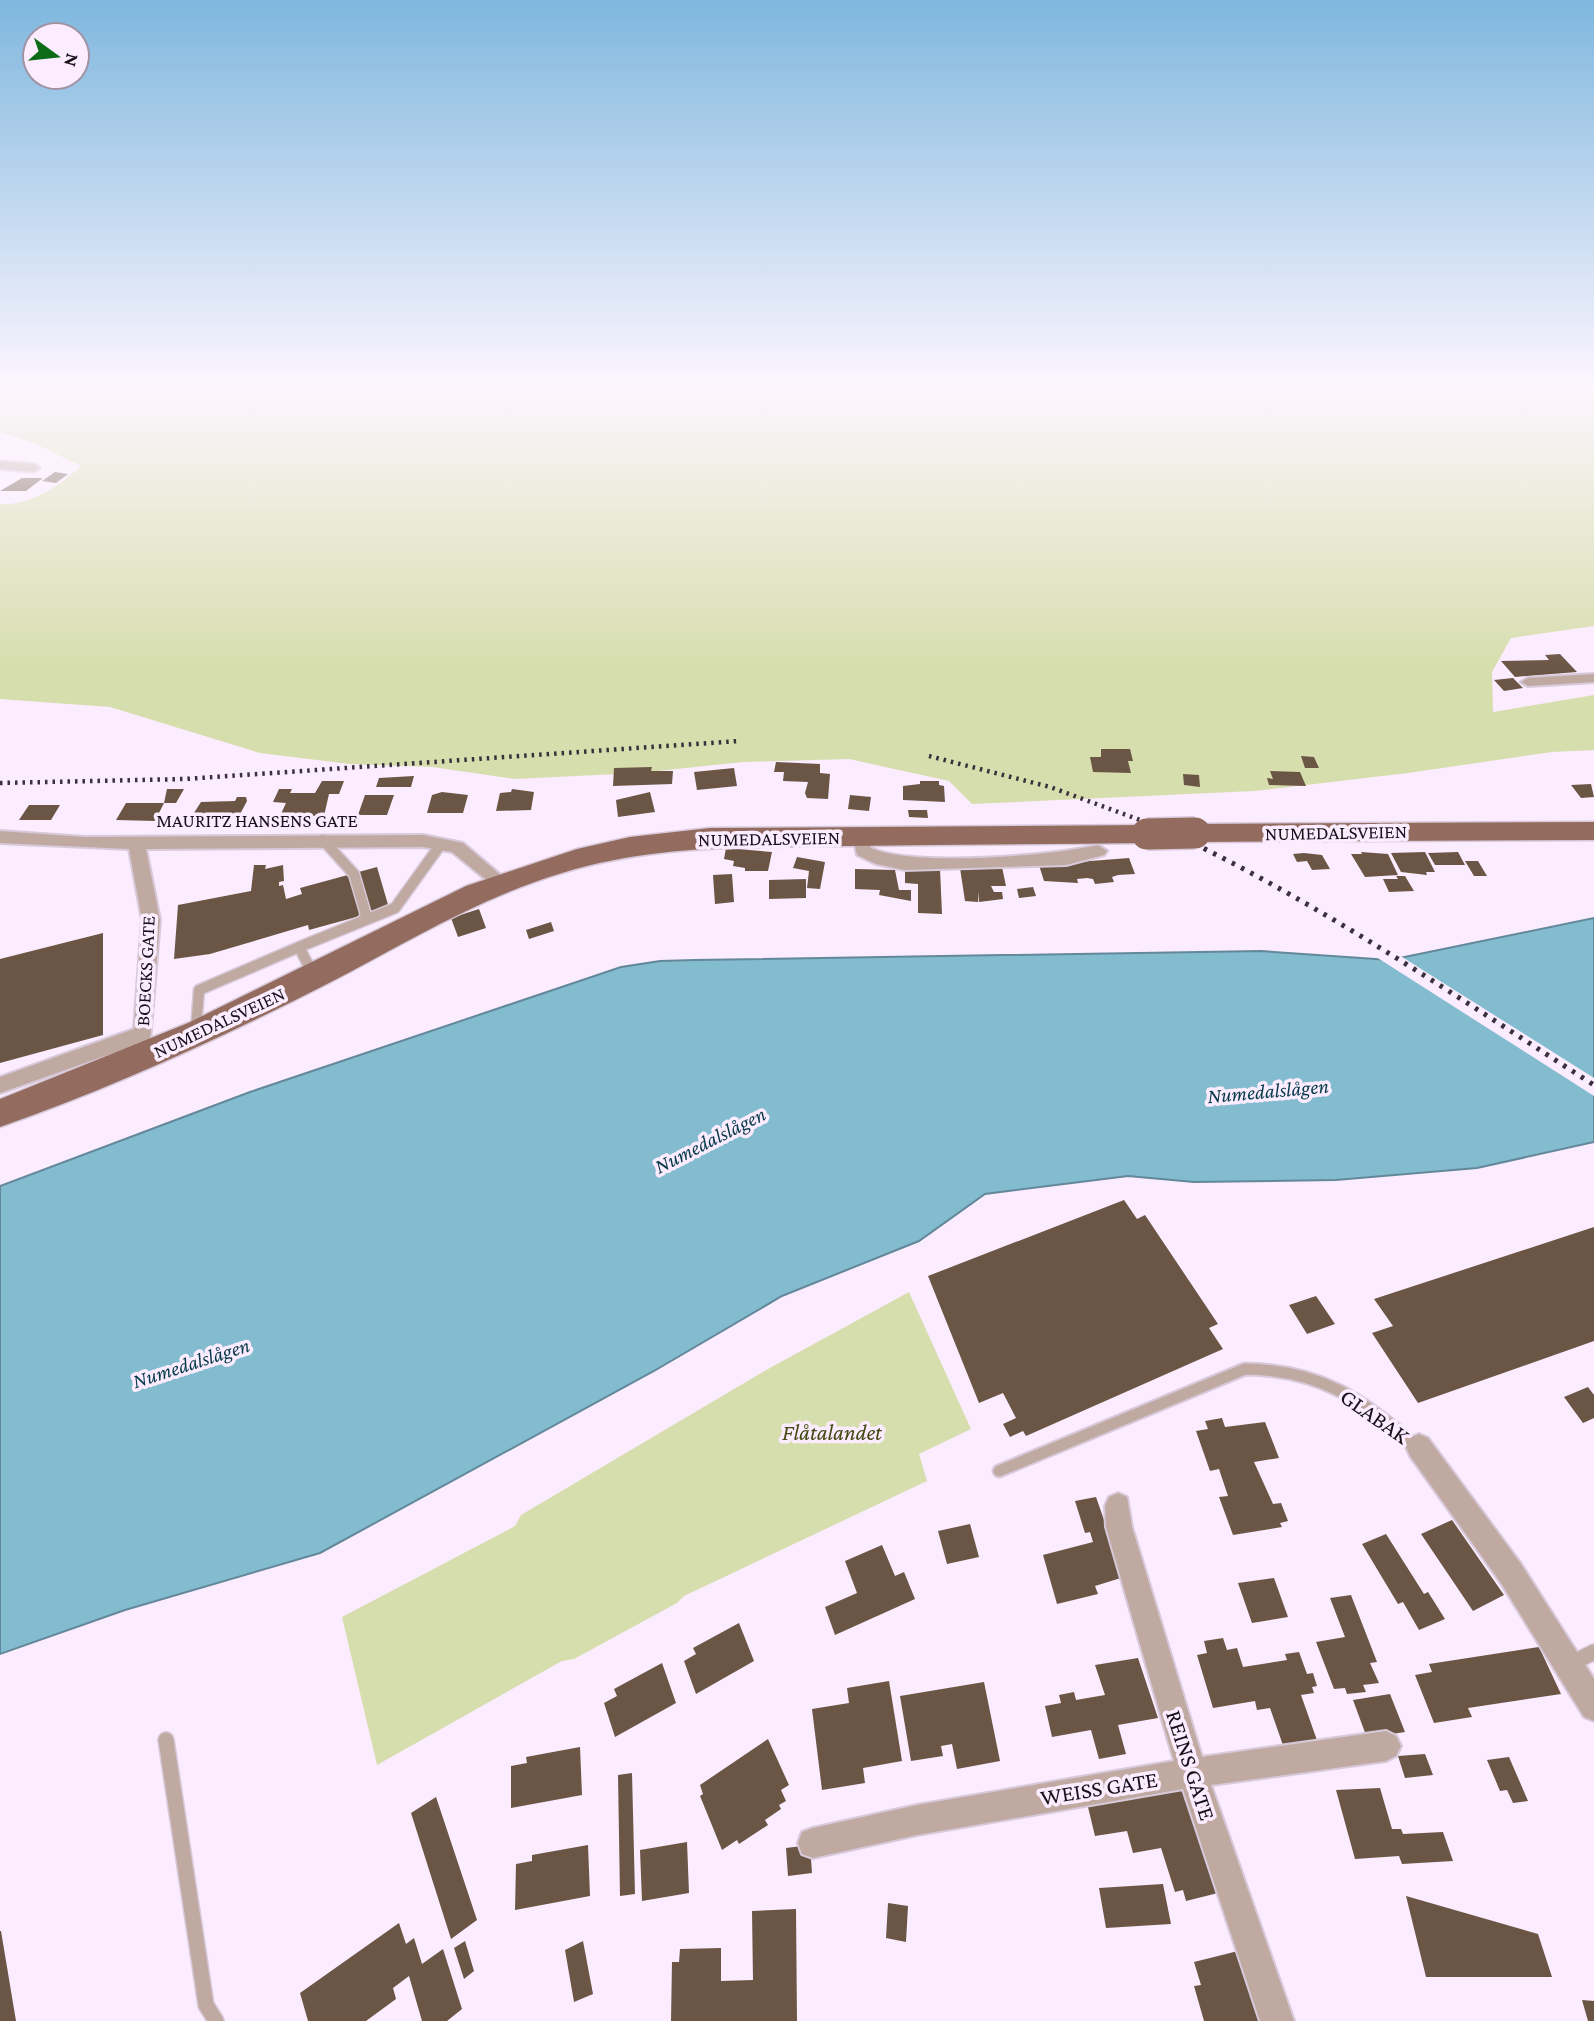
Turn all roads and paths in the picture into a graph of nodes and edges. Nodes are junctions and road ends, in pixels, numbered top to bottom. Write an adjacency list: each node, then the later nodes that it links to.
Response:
1 (1594, 678): 2 (street)
2 (1528, 682)
3 (1594, 831): 5 (main road, NUMEDALSVEIEN, bridge)
4 (0, 837): 7 (street, MAURITZ HANSENS GATE)
5 (861, 837): 9 (street); 10 (main road, NUMEDALSVEIEN)
6 (323, 840): 7 (street, MAURITZ HANSENS GATE); 8 (street, MAURITZ HANSENS GATE); 11 (lane)
7 (136, 842): 15 (street, BOECKS GATE)
8 (441, 844): 10 (street, MAURITZ HANSENS GATE); 11 (lane)
9 (1098, 851)
10 (501, 883): 13 (main road, NUMEDALSVEIEN)
11 (363, 920): 12 (lane)
12 (299, 947): 13 (lane); 14 (lane)
13 (314, 976): 14 (main road, NUMEDALSVEIEN)
14 (195, 1033): 16 (main road, NUMEDALSVEIEN)
15 (0, 1085)
16 (0, 1113)
17 (1419, 1447): 18 (lane, GLABAK); 21 (street, GLABAK)
18 (999, 1471)
19 (1118, 1506): 25 (street, REINS GATE)
20 (1594, 1652): 21 (lane)
21 (1570, 1664): 22 (street, GLABAK)
22 (1594, 1707)
23 (166, 1740): 27 (lane)
24 (1386, 1745): 25 (street, WEISS GATE)
25 (1193, 1775): 26 (street, WEISS GATE); 28 (street, REINS GATE)
26 (813, 1843)
27 (216, 2021)
28 (1277, 2021)

